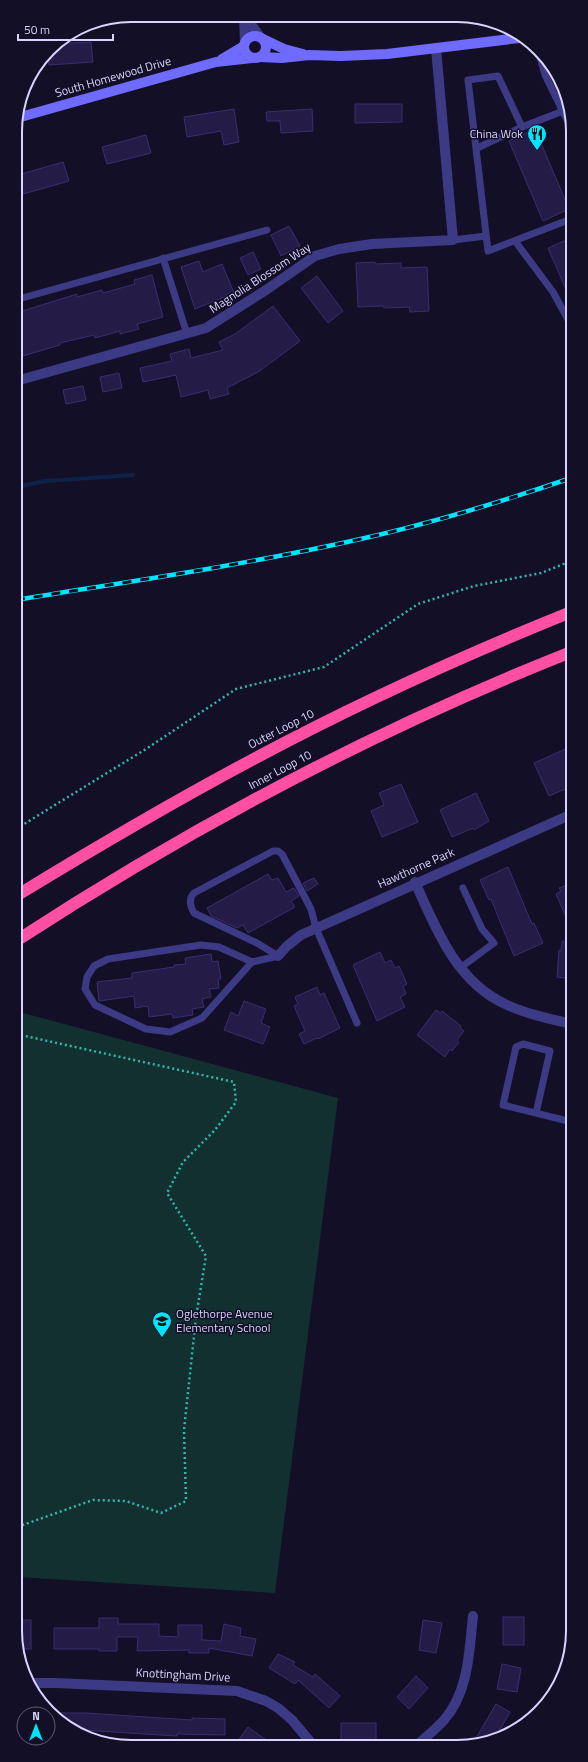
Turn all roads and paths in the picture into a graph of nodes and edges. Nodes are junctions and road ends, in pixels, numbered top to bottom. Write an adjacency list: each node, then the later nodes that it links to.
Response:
1 (245, 22): 5 (street)
2 (250, 22): 3 (street)
3 (262, 38): 5 (street); 7 (street, South Homewood Drive); 8 (street)
4 (514, 39): 6 (street, South Homewood Drive)
5 (245, 44): 8 (street); 9 (street, South Homewood Drive)
6 (436, 48): 7 (street, South Homewood Drive); 19 (street)
7 (309, 55): 8 (street, South Homewood Drive)
8 (256, 58): 9 (street, South Homewood Drive)
9 (216, 62): 13 (street, South Homewood Drive)
10 (542, 62): 11 (lane)
11 (563, 111): 12 (lane); 14 (lane)
12 (565, 114)
13 (23, 116)
14 (522, 127): 15 (lane); 15 (lane)
15 (477, 148): 18 (lane)
16 (566, 221): 20 (lane)
17 (267, 230): 21 (lane)
18 (486, 236): 19 (lane); 20 (lane)
19 (453, 240): 24 (street, Magnolia Blossom Way)
20 (515, 241): 23 (lane)
21 (163, 258): 22 (lane); 24 (lane)
22 (22, 298)
23 (566, 317)
24 (187, 334): 25 (street, Magnolia Blossom Way)
25 (22, 379)
26 (566, 563): 30 (path)
27 (566, 614): 33 (highway, Outer Loop 10)
28 (566, 654): 35 (highway, Inner Loop 10)
29 (566, 817): 31 (street, Hawthorne Park)
30 (22, 825)
31 (415, 882): 34 (street, Hawthorne Park); 38 (street)
32 (463, 888): 38 (lane)
33 (22, 892)
34 (316, 928): 36 (street, Hawthorne Park); 36 (lane); 39 (lane)
35 (22, 937)
36 (278, 956): 37 (lane)
37 (252, 962): 37 (lane)
38 (460, 968): 40 (street)
39 (357, 1022)
40 (566, 1022)
41 (22, 1035): 44 (path)
42 (536, 1113): 42 (lane); 43 (lane)
43 (566, 1120)
44 (22, 1525)
45 (473, 1616): 48 (street)
46 (35, 1683): 47 (street, Knottingham Drive)
47 (309, 1740)
48 (422, 1740)

